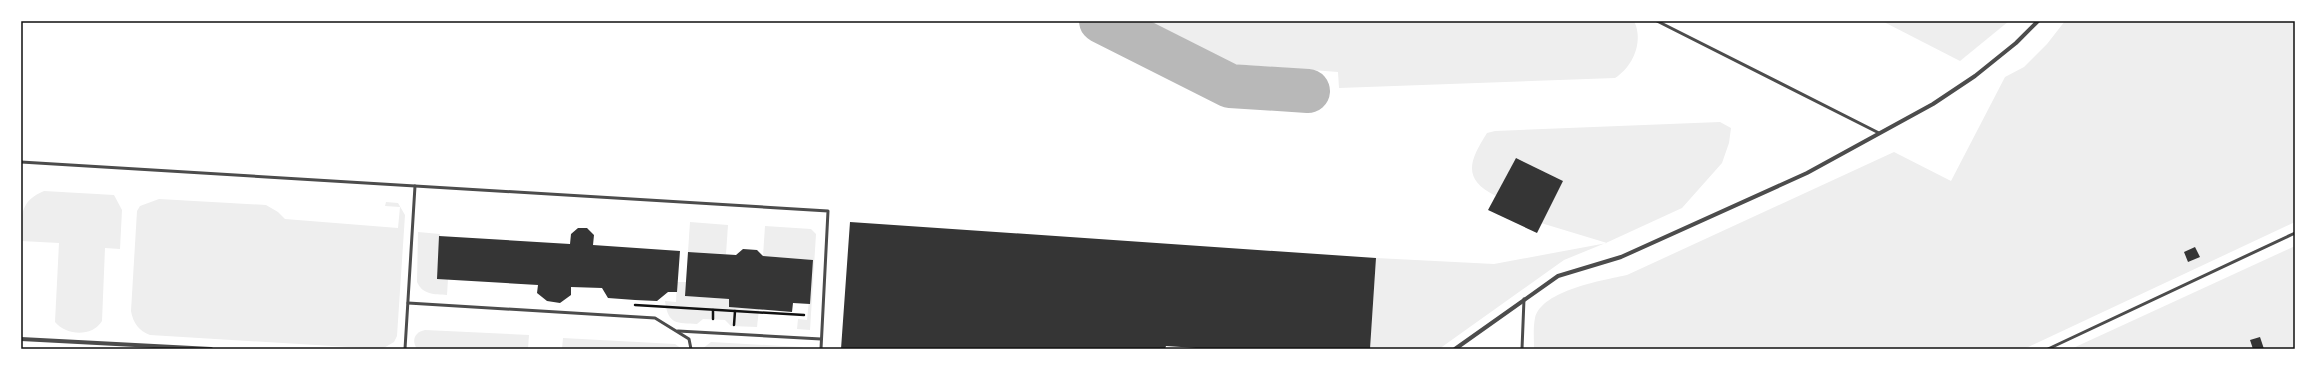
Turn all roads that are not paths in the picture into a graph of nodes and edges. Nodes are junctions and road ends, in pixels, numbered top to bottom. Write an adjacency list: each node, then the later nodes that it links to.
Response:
1 (1657, 21): 3 (lane)
2 (2038, 21): 3 (street)
3 (1879, 134): 7 (street)
4 (21, 162): 5 (lane)
5 (415, 186): 8 (lane); 11 (lane)
6 (2295, 233): 18 (lane)
7 (1524, 299): 16 (street); 17 (lane)
8 (408, 303): 9 (lane); 13 (lane)
9 (678, 331): 11 (lane); 14 (lane)
10 (21, 339): 12 (street)
11 (821, 339): 15 (lane)
12 (211, 349)
13 (405, 349)
14 (691, 349)
15 (821, 349)
16 (1455, 349)
17 (1522, 349)
18 (2048, 349)

